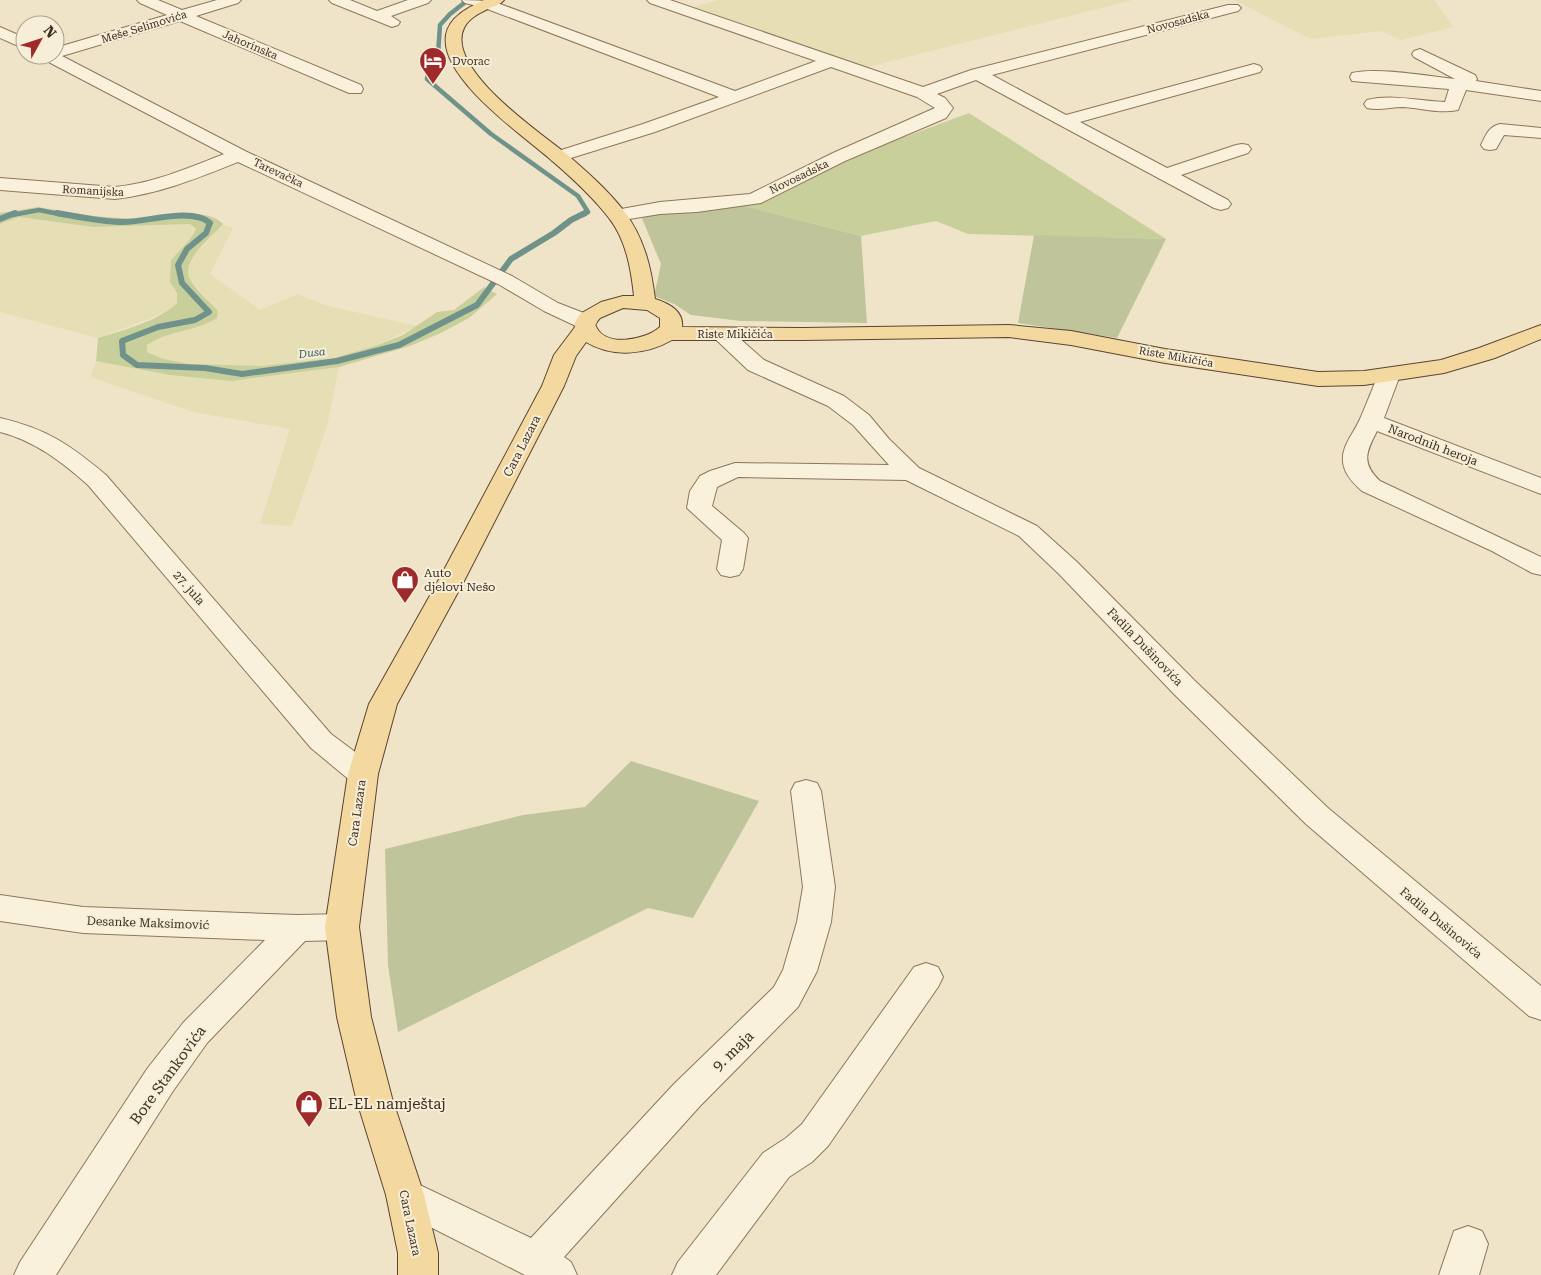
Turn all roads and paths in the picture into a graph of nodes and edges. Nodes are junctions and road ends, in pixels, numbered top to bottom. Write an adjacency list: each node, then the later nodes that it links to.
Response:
1 (145, 0): 8 (street, Jahorinska)
2 (232, 0): 8 (street, Meše Selimovića)
3 (337, 0): 4 (street)
4 (423, 0)
5 (655, 0): 13 (street, Novosadska)
6 (483, 2): 22 (street); 30 (main road)
7 (1233, 8): 16 (street, Novosadska)
8 (180, 16): 11 (street, Meše Selimovića); 20 (street, Jahorinska)
9 (0, 32): 10 (street)
10 (15, 39)
11 (65, 51)
12 (1420, 54): 19 (street)
13 (829, 62): 21 (street, Novosadska); 22 (street)
14 (65, 63): 29 (street, Tarevačka)
15 (1254, 68): 25 (street)
16 (978, 74): 21 (street, Novosadska); 25 (street)
17 (1358, 77): 18 (street)
18 (1458, 85): 19 (street); 24 (street)
19 (1491, 88): 23 (street)
20 (355, 89)
21 (923, 93): 34 (street, Novosadska)
22 (732, 96): 30 (street)
23 (1541, 96)
24 (1373, 104)
25 (1066, 120): 31 (street)
26 (1541, 133): 27 (street)
27 (1490, 145)
28 (1242, 149): 31 (street)
29 (239, 155): 32 (street, Romanijska); 37 (street, Tarevačka)
30 (558, 157): 34 (main road)
31 (1166, 174): 33 (street)
32 (0, 184)
33 (1221, 204)
34 (617, 215): 35 (main road)
35 (631, 241): 36 (main road); 37 (main road, Cara Lazara)
36 (645, 303): 37 (main road); 38 (main road)
37 (596, 316): 42 (main road); 44 (main road, Cara Lazara)
38 (669, 324): 40 (main road, Riste Mikičića); 41 (main road, Riste Mikičića); 42 (main road)
39 (1541, 330): 43 (main road, Riste Mikičića)
40 (721, 334): 41 (main road, Riste Mikičića); 47 (street, Fadila Dušinovića)
41 (803, 334): 43 (main road, Riste Mikičića)
42 (616, 345): 44 (main road, Cara Lazara)
43 (1389, 375): 45 (street)
44 (553, 386): 51 (main road, Cara Lazara)
45 (1371, 421): 48 (street, Narodnih heroja); 49 (street)
46 (0, 425): 51 (street, 27. jula)
47 (910, 473): 50 (street); 57 (street, Fadila Dušinovića)
48 (1541, 487)
49 (1541, 567)
50 (730, 569)
51 (363, 774): 54 (main road, Cara Lazara)
52 (806, 790): 59 (street, 9. maja)
53 (0, 908): 55 (street, Desanke Maksimović)
54 (342, 927): 55 (street); 58 (main road, Cara Lazara)
55 (297, 928): 60 (street, Bore Stankovića)
56 (926, 977): 62 (street)
57 (1541, 1006)
58 (405, 1195): 59 (street); 61 (main road, Cara Lazara)
59 (546, 1268)
60 (34, 1275)
61 (418, 1275)
62 (692, 1275)

